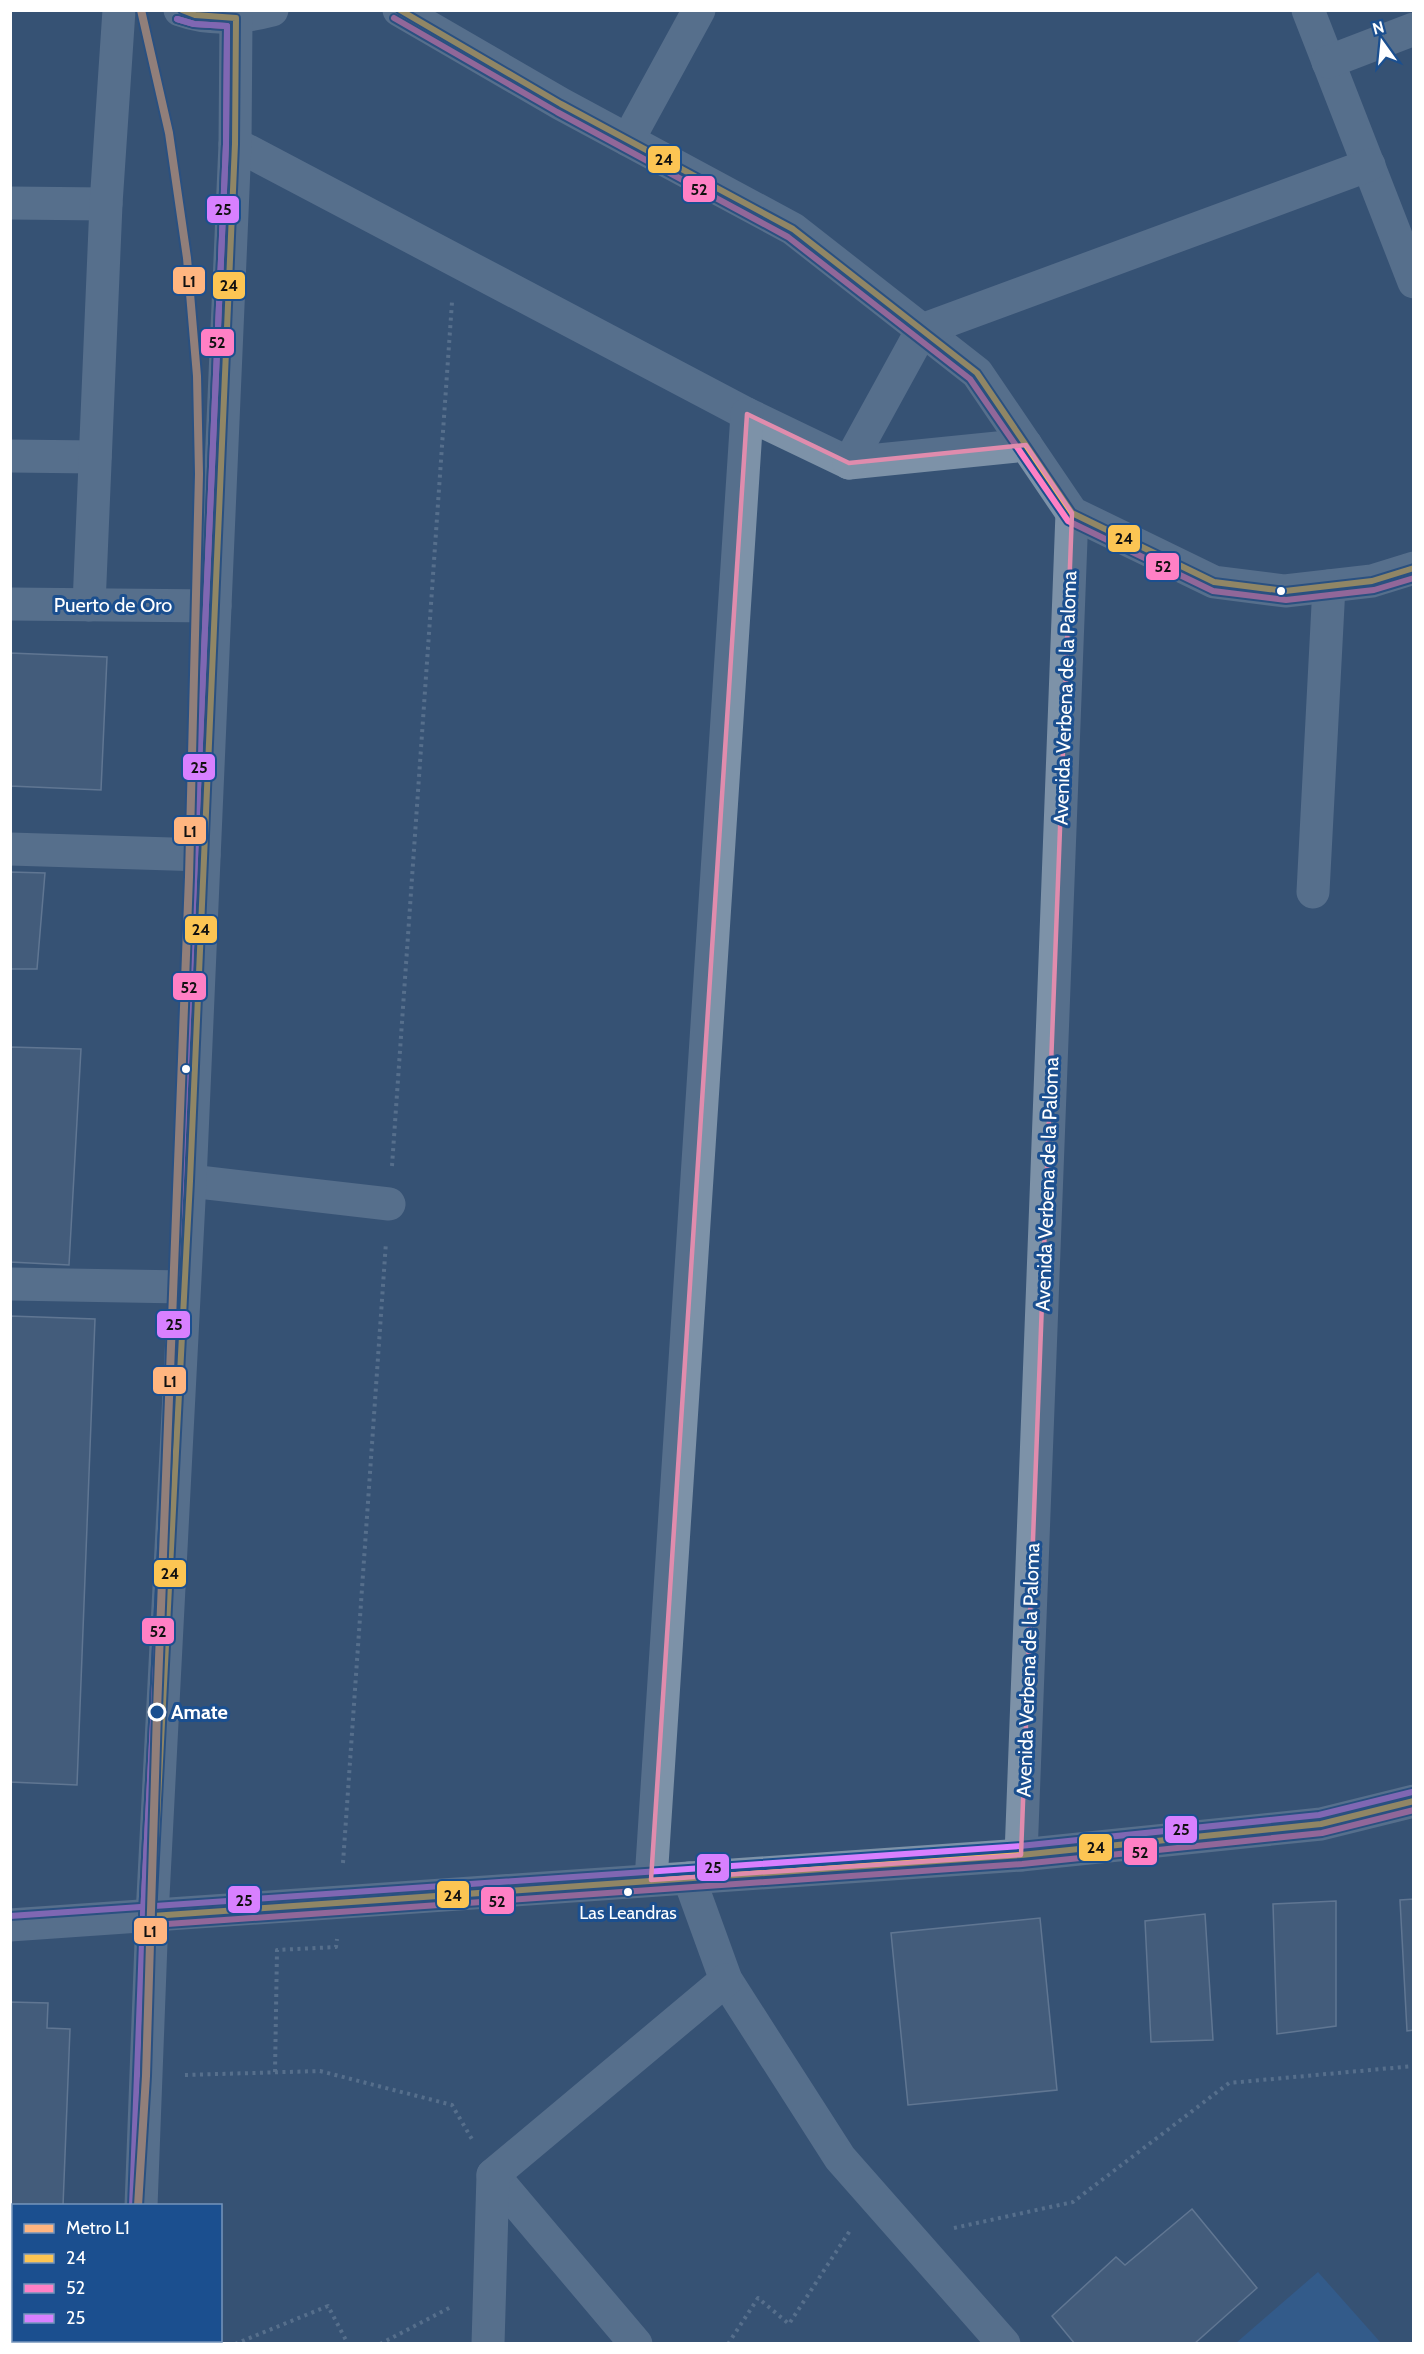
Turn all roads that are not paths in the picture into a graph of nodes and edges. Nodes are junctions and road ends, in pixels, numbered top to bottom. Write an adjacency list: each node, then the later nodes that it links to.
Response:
1 (119, 10): 14 (street)
2 (180, 10): 7 (street)
3 (272, 10): 7 (street)
4 (399, 10): 10 (street)
5 (699, 10): 10 (street)
6 (1308, 10): 9 (street)
7 (236, 18): 11 (street)
8 (1413, 29): 9 (street)
9 (1328, 62): 12 (street)
10 (628, 140): 16 (street)
11 (235, 144): 17 (street); 27 (street)
12 (1369, 165): 15 (street); 16 (street)
13 (10, 203): 14 (street)
14 (106, 204): 20 (street)
15 (1413, 282)
16 (922, 330): 18 (street); 21 (street)
17 (747, 414): 21 (street); 38 (street)
18 (1026, 445): 21 (street); 22 (street)
19 (10, 456): 20 (street)
20 (95, 458): 26 (street)
21 (849, 463)
22 (1072, 513): 24 (street); 36 (street, Avenida Verbena de la Paloma)
23 (1413, 568): 24 (street)
24 (1329, 586): 30 (street)
25 (10, 604): 26 (street, Puerto de Oro)
26 (89, 604): 27 (street, Puerto de Oro)
27 (215, 606): 29 (street)
28 (10, 849): 29 (street)
29 (204, 855): 31 (street)
30 (1313, 892)
31 (190, 1181): 32 (street); 34 (street)
32 (389, 1204)
33 (10, 1284): 34 (street)
34 (184, 1287): 39 (street)
35 (1413, 1801): 36 (street)
36 (1021, 1856): 37 (street)
37 (689, 1878): 38 (street); 41 (street)
38 (651, 1880): 39 (street)
39 (152, 1916): 40 (street); 43 (street)
40 (10, 1925)
41 (726, 1980): 42 (street); 46 (street)
42 (493, 2175): 44 (street); 45 (street)
43 (141, 2204)
44 (488, 2343)
45 (636, 2343)
46 (1004, 2343)

